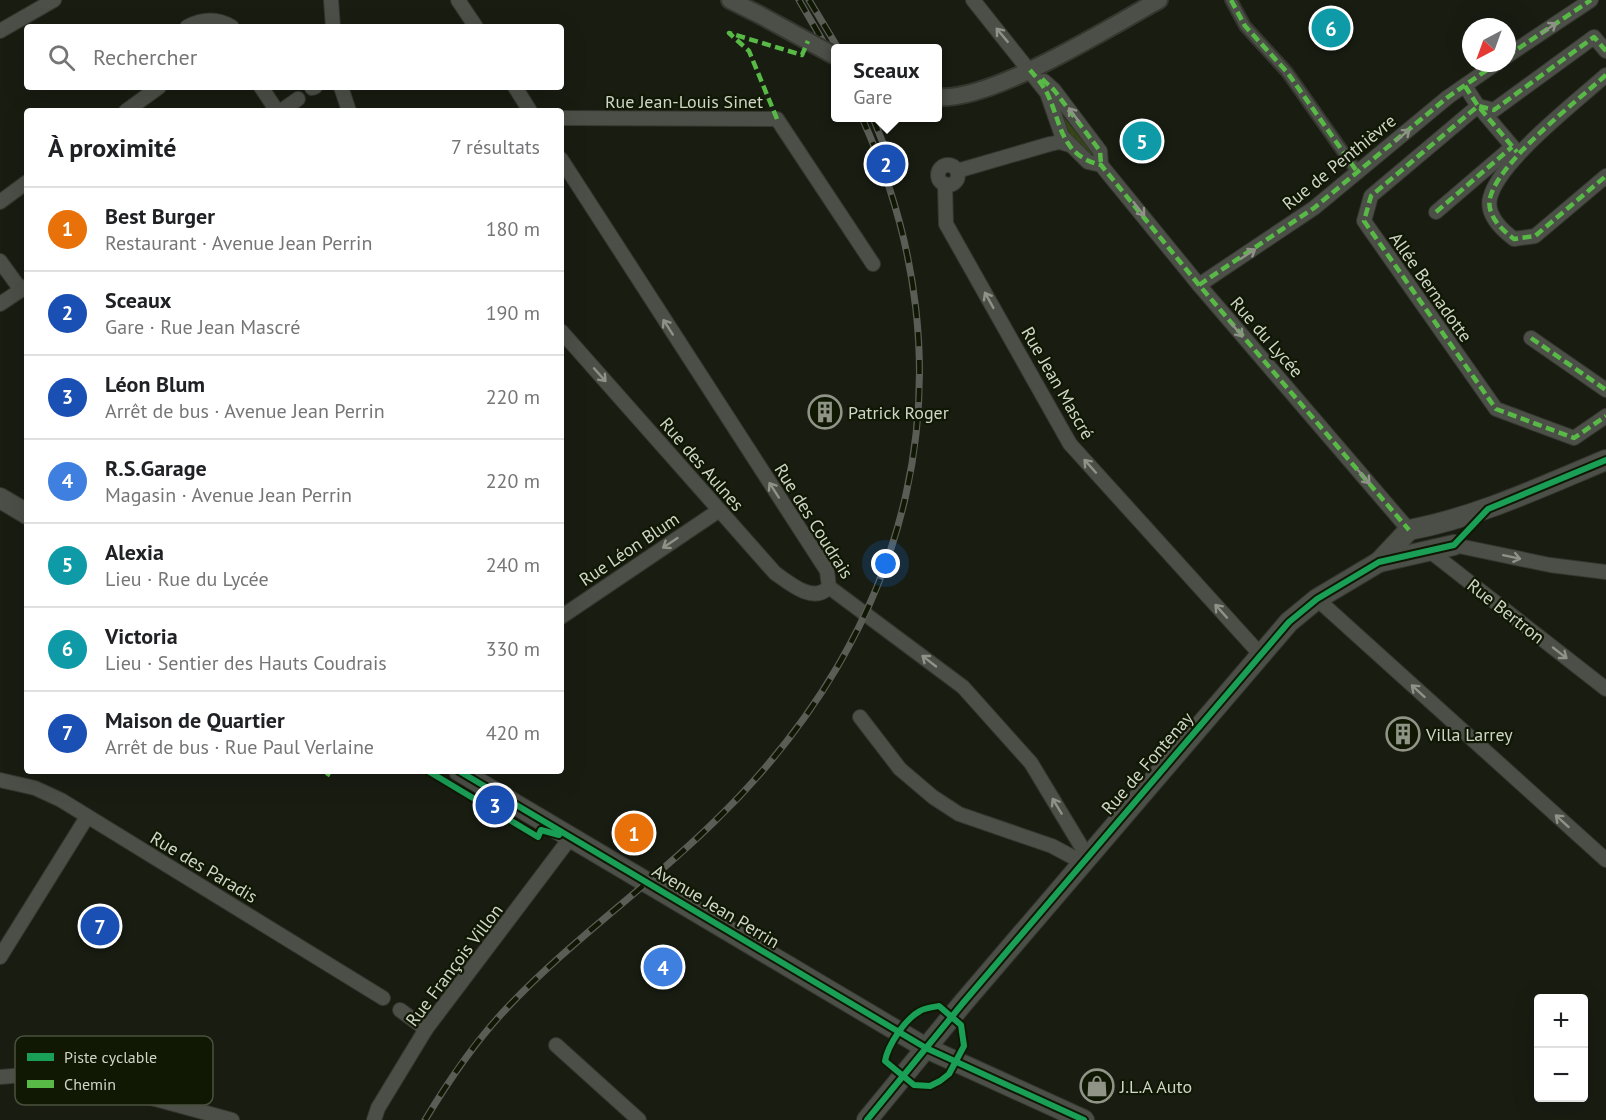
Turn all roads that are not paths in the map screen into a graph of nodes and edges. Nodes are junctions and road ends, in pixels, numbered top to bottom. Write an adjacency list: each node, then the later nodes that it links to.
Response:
1 (54, 0): 13 (street)
2 (331, 0): 11 (street)
3 (458, 0): 12 (street)
4 (730, 0): 16 (street, bridge)
5 (973, 0): 17 (street, Rue du Lycée, one-way to 5)
6 (1158, 0): 17 (street)
7 (1231, 0): 38 (street)
8 (1591, 0): 14 (street, one-way to 8)
9 (194, 24): 10 (street)
10 (227, 24)
11 (333, 24)
12 (474, 24)
13 (0, 31)
14 (1516, 51)
15 (1606, 51): 27 (street)
16 (831, 54)
17 (1030, 70): 25 (street); 34 (street, Rue du Lycée); 37 (street, Rue du Lycée, one-way to 17)
18 (1484, 72): 20 (street, Rue de Penthièvre)
19 (1606, 75): 35 (street)
20 (1465, 86): 27 (street); 38 (street, Rue de Penthièvre, one-way to 20)
21 (155, 90): 28 (street)
22 (263, 90): 29 (street)
23 (342, 90): 31 (street)
24 (517, 90): 32 (street)
25 (942, 97)
26 (298, 99): 30 (street)
27 (1478, 106): 35 (street); 51 (street, Allée Bernadotte)
28 (130, 108)
29 (277, 108)
30 (284, 108)
31 (349, 108)
32 (528, 108)
33 (564, 118): 44 (street, Rue Jean-Louis Sinet)
34 (1070, 145): 37 (street, Rue du Lycée); 66 (street, Rue Jean Mascré, one-way to 34)
35 (1516, 150): 39 (street); 42 (street)
36 (564, 164): 63 (street, Rue des Coudrais, one-way to 36)
37 (1101, 165): 45 (street, Rue du Lycée, one-way to 45)
38 (1358, 173): 45 (street, Rue de Penthièvre, one-way to 38)
39 (1606, 176)
40 (24, 184): 41 (street)
41 (0, 202)
42 (1436, 212)
43 (0, 261): 46 (street)
44 (873, 264)
45 (1199, 285): 58 (street, Rue du Lycée, one-way to 58)
46 (24, 288): 47 (street)
47 (0, 304)
48 (564, 334): 55 (street, Rue des Aulnes, one-way to 55)
49 (1532, 338): 50 (street)
50 (1606, 390)
51 (1606, 416)
52 (1606, 460): 54 (main road)
53 (0, 498): 56 (main road)
54 (1488, 509): 57 (main road); 59 (main road)
55 (718, 511): 63 (street, Rue des Aulnes); 65 (street, Rue Léon Blum, one-way to 65)
56 (24, 512)
57 (1433, 525): 58 (main road); 59 (main road)
58 (1409, 530): 60 (main road, Rue Bertron); 61 (main road, Rue de Fontenay)
59 (1454, 545): 60 (main road, Rue de Fontenay); 62 (street, one-way to 62)
60 (1431, 552): 61 (main road, Rue de Fontenay); 67 (street, Rue Bertron, one-way to 67)
61 (1379, 562): 64 (main road, Rue de Fontenay)
62 (1606, 572)
63 (829, 587): 73 (street, Rue des Coudrais, one-way to 63)
64 (1317, 599): 66 (main road, Rue de Fontenay); 74 (street, one-way to 64)
65 (564, 615)
66 (1260, 654): 73 (main road, Rue de Fontenay)
67 (1606, 689)
68 (860, 717): 73 (street)
69 (464, 774): 72 (main road, Avenue Jean Perrin)
70 (0, 780): 71 (street, Rue des Paradis)
71 (87, 817): 75 (street); 76 (street, Rue des Paradis)
72 (571, 837): 78 (street, Rue François Villon); 80 (main road, Avenue Jean Perrin)
73 (1084, 859): 80 (main road, Rue de Fontenay)
74 (1606, 860)
75 (0, 957)
76 (383, 998)
77 (400, 1010): 78 (street)
78 (426, 1029): 85 (street, Rue François Villon)
79 (556, 1045): 86 (street)
80 (926, 1048): 87 (main road, Rue de Fontenay); 88 (main road, Avenue Jean Perrin)
81 (15, 1076): 82 (street)
82 (0, 1077)
83 (177, 1105): 84 (street)
84 (232, 1120)
85 (374, 1120)
86 (639, 1120)
87 (867, 1120)
88 (1084, 1120)

